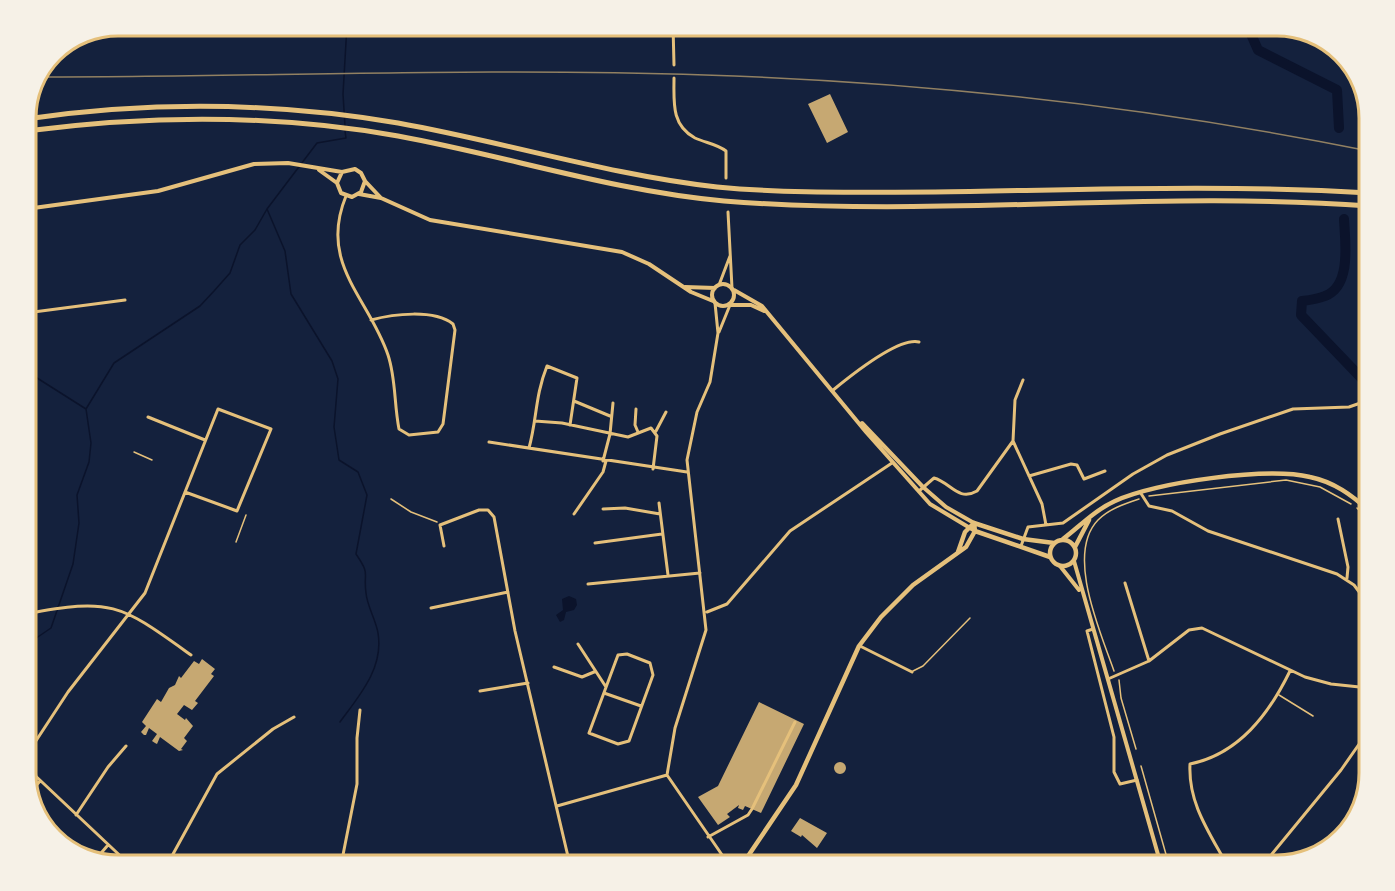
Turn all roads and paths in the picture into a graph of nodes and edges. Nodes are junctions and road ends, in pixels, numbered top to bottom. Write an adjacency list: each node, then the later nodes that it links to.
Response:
1 (673, 36): 2 (street)
2 (674, 65)
3 (674, 78): 8 (street)
4 (36, 118): 11 (highway)
5 (36, 130): 15 (highway)
6 (319, 169): 7 (main road); 10 (main road); 16 (main road)
7 (342, 172): 9 (main road); 10 (main road)
8 (726, 178)
9 (365, 181): 12 (main road); 14 (main road)
10 (337, 183): 13 (main road)
11 (1359, 193)
12 (359, 194): 13 (main road); 14 (main road)
13 (346, 196): 27 (street)
14 (381, 198): 20 (main road)
15 (1359, 206)
16 (36, 208)
17 (728, 213): 18 (street)
18 (730, 254): 19 (street); 21 (street)
19 (717, 286): 20 (main road); 21 (main road); 23 (main road)
20 (685, 287): 23 (main road)
21 (733, 289): 24 (main road); 26 (main road)
22 (125, 300): 25 (street)
23 (714, 302): 24 (main road); 28 (street)
24 (730, 305): 26 (main road); 28 (street)
25 (36, 312)
26 (768, 312): 31 (main road)
27 (371, 320): 27 (street)
28 (718, 333): 55 (street)
29 (919, 342): 31 (street)
30 (1023, 381): 46 (street)
31 (832, 391): 39 (main road)
32 (574, 401): 37 (street); 40 (street); 41 (street)
33 (613, 403): 37 (street)
34 (1359, 404): 72 (street)
35 (636, 409): 43 (street)
36 (666, 412): 42 (street)
37 (610, 416): 44 (street)
38 (148, 417): 45 (street)
39 (857, 419): 52 (main road); 57 (main road)
40 (535, 422): 41 (street); 48 (street)
41 (570, 424): 44 (street)
42 (656, 431): 43 (street); 53 (street)
43 (638, 432): 44 (street)
44 (610, 434): 51 (street)
45 (205, 440): 58 (street); 58 (street)
46 (1013, 441): 56 (street); 57 (street)
47 (489, 442): 48 (street)
48 (529, 448): 51 (street)
49 (134, 452): 50 (lane)
50 (153, 460)
51 (604, 461): 53 (street); 65 (street)
52 (892, 463): 57 (main road); 97 (street)
53 (653, 469): 55 (street)
54 (1105, 471): 56 (street)
55 (687, 472): 88 (street)
56 (1029, 476): 72 (street)
57 (921, 489): 70 (main road); 73 (main road)
58 (185, 492): 99 (street)
59 (1140, 495): 61 (main road); 64 (path); 68 (main road); 90 (street); 110 (path)
60 (391, 499): 71 (path)
61 (1359, 502)
62 (659, 503): 66 (street)
63 (603, 508): 66 (street)
64 (1359, 510)
65 (574, 514)
66 (660, 514): 75 (street)
67 (246, 515): 78 (lane)
68 (1090, 517): 77 (main road); 83 (main road)
69 (1338, 519): 90 (street)
70 (974, 523): 73 (main road); 74 (main road); 76 (main road)
71 (440, 525): 81 (street); 93 (street)
72 (1047, 525): 76 (street)
73 (968, 528): 74 (main road); 84 (main road)
74 (975, 531): 82 (main road); 84 (main road)
75 (663, 534): 79 (street); 89 (street)
76 (1023, 539): 80 (main road); 82 (street)
77 (1063, 539): 80 (main road); 83 (main road)
78 (236, 542)
79 (595, 543)
80 (1054, 543): 85 (main road)
81 (444, 546)
82 (1021, 546): 85 (main road)
83 (1075, 547): 86 (main road)
84 (958, 552): 103 (main road)
85 (1050, 557): 87 (main road)
86 (1074, 561): 87 (main road); 94 (main road)
87 (1060, 566): 94 (main road)
88 (700, 573): 89 (street); 97 (street)
89 (668, 576): 92 (street)
90 (1347, 579): 95 (street)
91 (1125, 583): 105 (street)
92 (588, 584)
93 (508, 592): 96 (street); 112 (street)
94 (1081, 593): 101 (main road)
95 (1359, 593)
96 (431, 608)
97 (706, 612): 128 (street)
98 (36, 613): 99 (street)
99 (130, 614): 104 (street); 123 (street)
100 (970, 618): 109 (lane)
101 (1093, 629): 111 (main road); 130 (street)
102 (578, 644): 108 (street)
103 (859, 646): 109 (street); 143 (main road)
104 (191, 655)
105 (1149, 661): 107 (street); 110 (street)
106 (554, 667): 108 (street)
107 (1290, 671): 114 (street); 117 (street)
108 (594, 672): 113 (street)
109 (912, 672)
110 (1118, 676): 111 (street); 126 (path)
111 (1108, 679): 130 (main road)
112 (528, 683): 115 (street); 133 (street)
113 (606, 687): 116 (street); 118 (street)
114 (1359, 687)
115 (480, 691)
116 (604, 693): 118 (street); 118 (street)
117 (1278, 695): 120 (lane); 146 (street)
118 (641, 706)
119 (360, 710): 140 (street)
120 (1313, 716)
121 (294, 717): 139 (street)
122 (795, 722): 135 (street)
123 (36, 741)
124 (1359, 745): 147 (street)
125 (126, 746): 134 (street)
126 (1136, 749)
127 (1141, 766): 145 (path)
128 (667, 775): 133 (street); 135 (street)
129 (36, 778): 131 (street)
130 (1137, 780): 144 (main road)
131 (40, 782): 132 (street); 134 (street)
132 (37, 785)
133 (557, 806): 141 (street)
134 (76, 815): 136 (street)
135 (708, 837): 142 (street)
136 (108, 845): 137 (street); 138 (street)
137 (101, 853)
138 (118, 855)
139 (173, 855)
140 (343, 855)
141 (568, 855)
142 (722, 855)
143 (749, 855)
144 (1158, 855)
145 (1166, 855)
146 (1221, 855)
147 (1272, 855)

